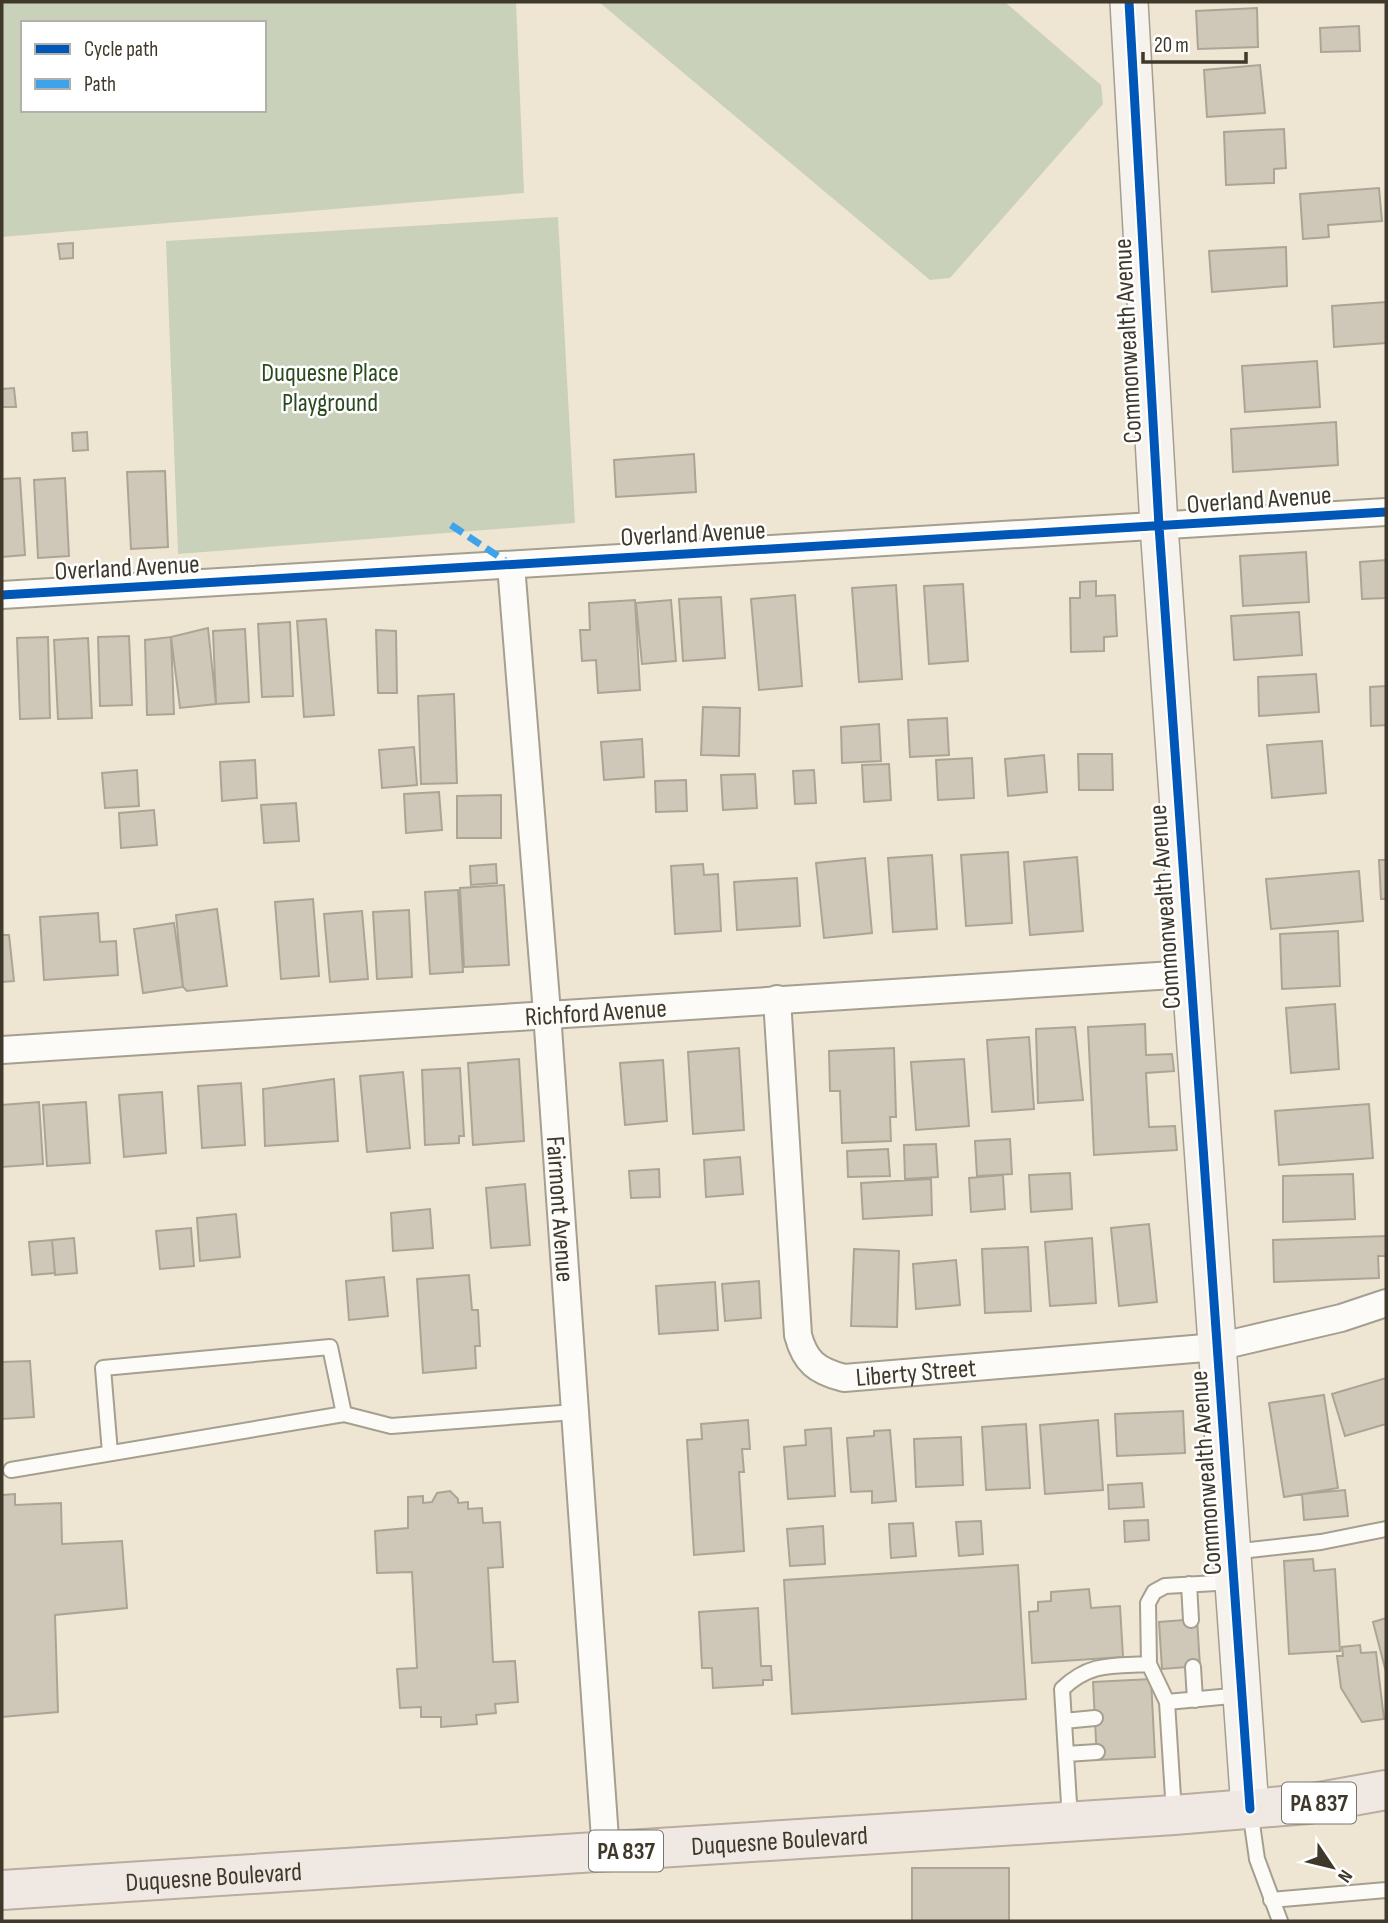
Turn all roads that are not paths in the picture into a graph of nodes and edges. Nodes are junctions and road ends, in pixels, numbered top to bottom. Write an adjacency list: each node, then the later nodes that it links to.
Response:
1 (1129, 2): 3 (street, Commonwealth Avenue)
2 (1386, 512): 3 (street, Overland Avenue)
3 (1158, 526): 4 (street, Overland Avenue); 6 (street, Commonwealth Avenue)
4 (511, 565): 5 (street, Overland Avenue); 8 (street, Fairmont Avenue)
5 (2, 595)
6 (1189, 974): 7 (street, Richford Avenue); 11 (street, Commonwealth Avenue)
7 (777, 999): 8 (street, Richford Avenue); 11 (street, Liberty Street)
8 (547, 1013): 9 (street, Richford Avenue); 12 (street, Fairmont Avenue)
9 (2, 1050)
10 (1386, 1303): 11 (street, Liberty Street)
11 (1217, 1348): 17 (street, Commonwealth Avenue)
12 (575, 1412): 13 (lane); 33 (street, Fairmont Avenue)
13 (344, 1414): 14 (lane); 14 (lane)
14 (110, 1453): 15 (lane)
15 (11, 1470)
16 (1386, 1529): 17 (lane)
17 (1232, 1567): 18 (lane); 22 (street, Commonwealth Avenue)
18 (1189, 1584): 19 (lane); 20 (lane)
19 (1191, 1619)
20 (1149, 1664): 24 (lane); 26 (lane)
21 (1193, 1667): 23 (lane)
22 (1242, 1695): 23 (lane); 30 (street, Commonwealth Avenue)
23 (1195, 1700): 24 (lane)
24 (1162, 1710): 31 (lane)
25 (1095, 1718): 26 (lane)
26 (1064, 1721): 28 (lane)
27 (1097, 1752): 28 (lane)
28 (1066, 1754): 32 (lane)
29 (1386, 1790): 30 (main road, Duquesne Boulevard / PA 837)
30 (1250, 1809): 31 (main road, Duquesne Boulevard / PA 837); 36 (lane)
31 (1174, 1815): 32 (main road, Duquesne Boulevard / PA 837)
32 (1070, 1822): 33 (main road, Duquesne Boulevard / PA 837)
33 (606, 1853): 34 (main road, Duquesne Boulevard / PA 837)
34 (2, 1890)
35 (1386, 1890): 36 (lane)
36 (1271, 1900): 37 (lane)
37 (1280, 1921)

